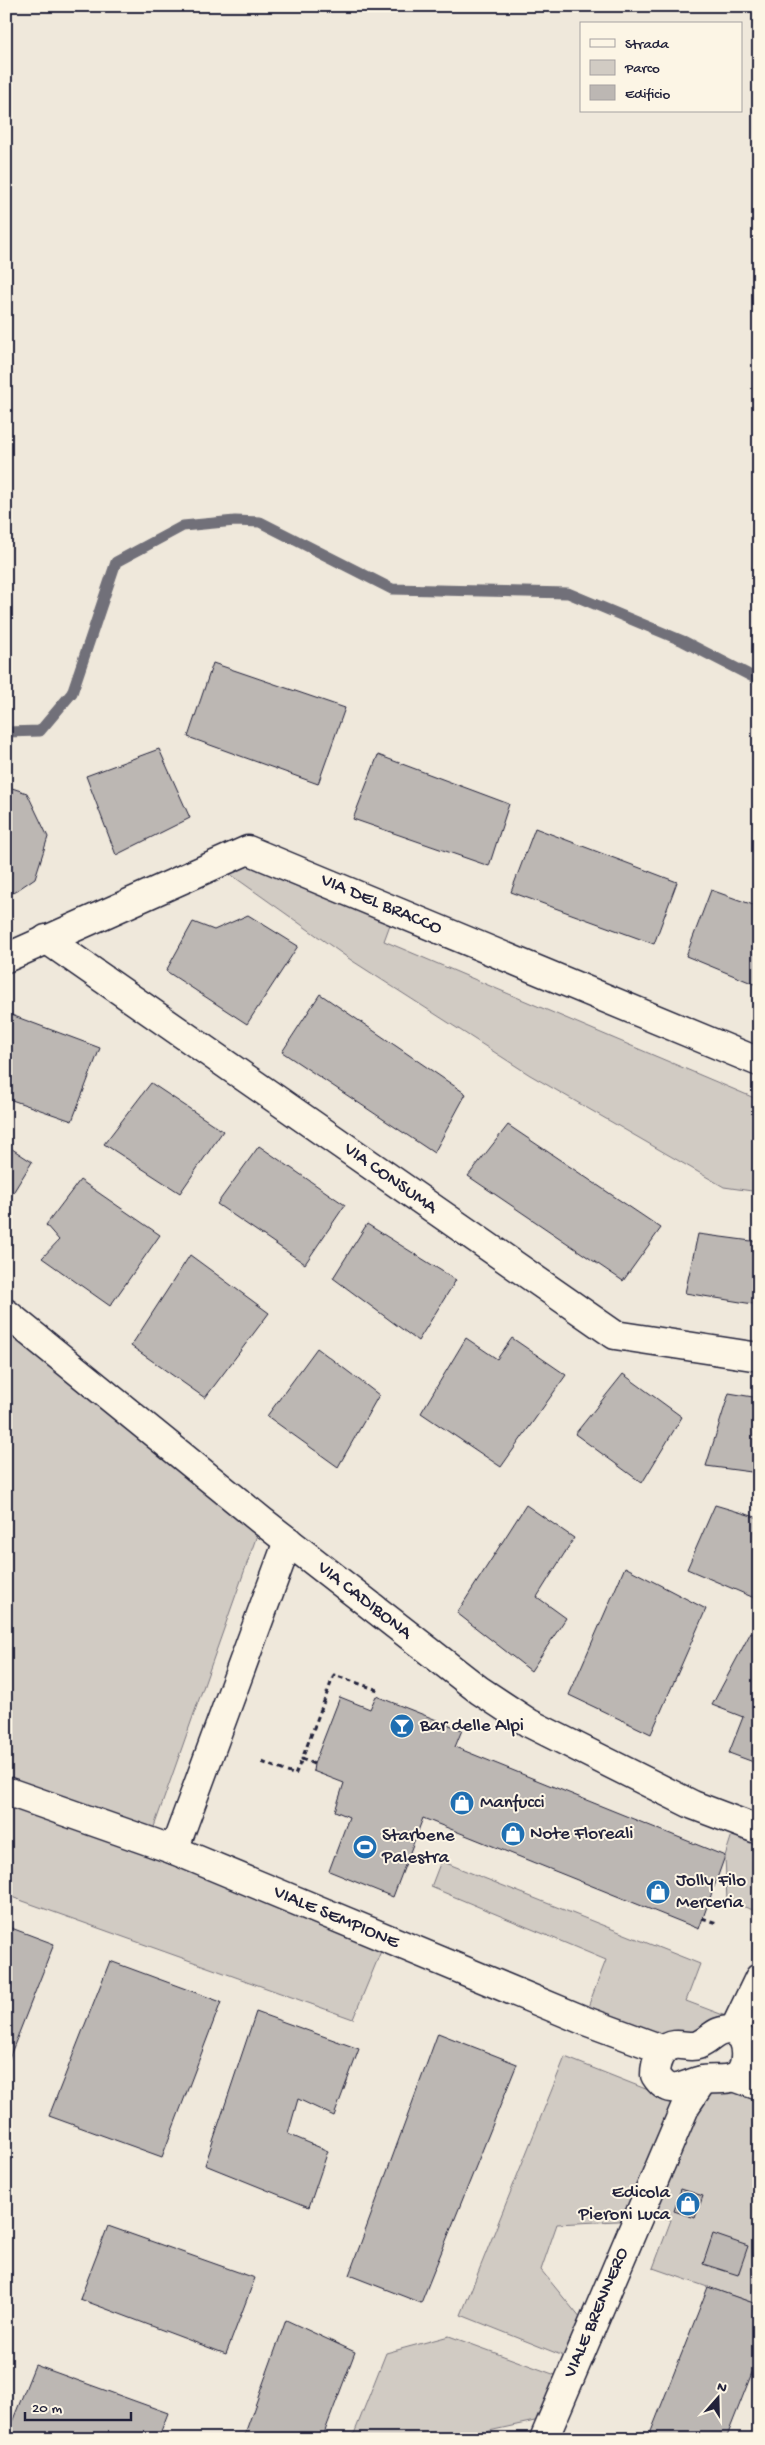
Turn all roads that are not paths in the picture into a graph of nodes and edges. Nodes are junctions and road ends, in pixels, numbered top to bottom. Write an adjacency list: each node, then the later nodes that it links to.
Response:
1 (46, 939): 2 (street, VIA DEL BRACCO); 3 (street, VIA DEL BRACCO); 5 (street, VIA CONSUMA)
2 (6, 958)
3 (759, 1062)
4 (6, 1313): 6 (street, VIA CADIBONA)
5 (759, 1357)
6 (288, 1541): 8 (street, VIA CADIBONA); 9 (street)
7 (6, 1791): 9 (street, VIALE SEMPIONE)
8 (759, 1830)
9 (174, 1850): 12 (street, VIALE SEMPIONE)
10 (759, 1978): 11 (street)
11 (734, 2030): 12 (street); 14 (street)
12 (664, 2050): 13 (street)
13 (703, 2080): 14 (street); 15 (street, VIALE BRENNERO)
14 (746, 2082)
15 (544, 2439)

